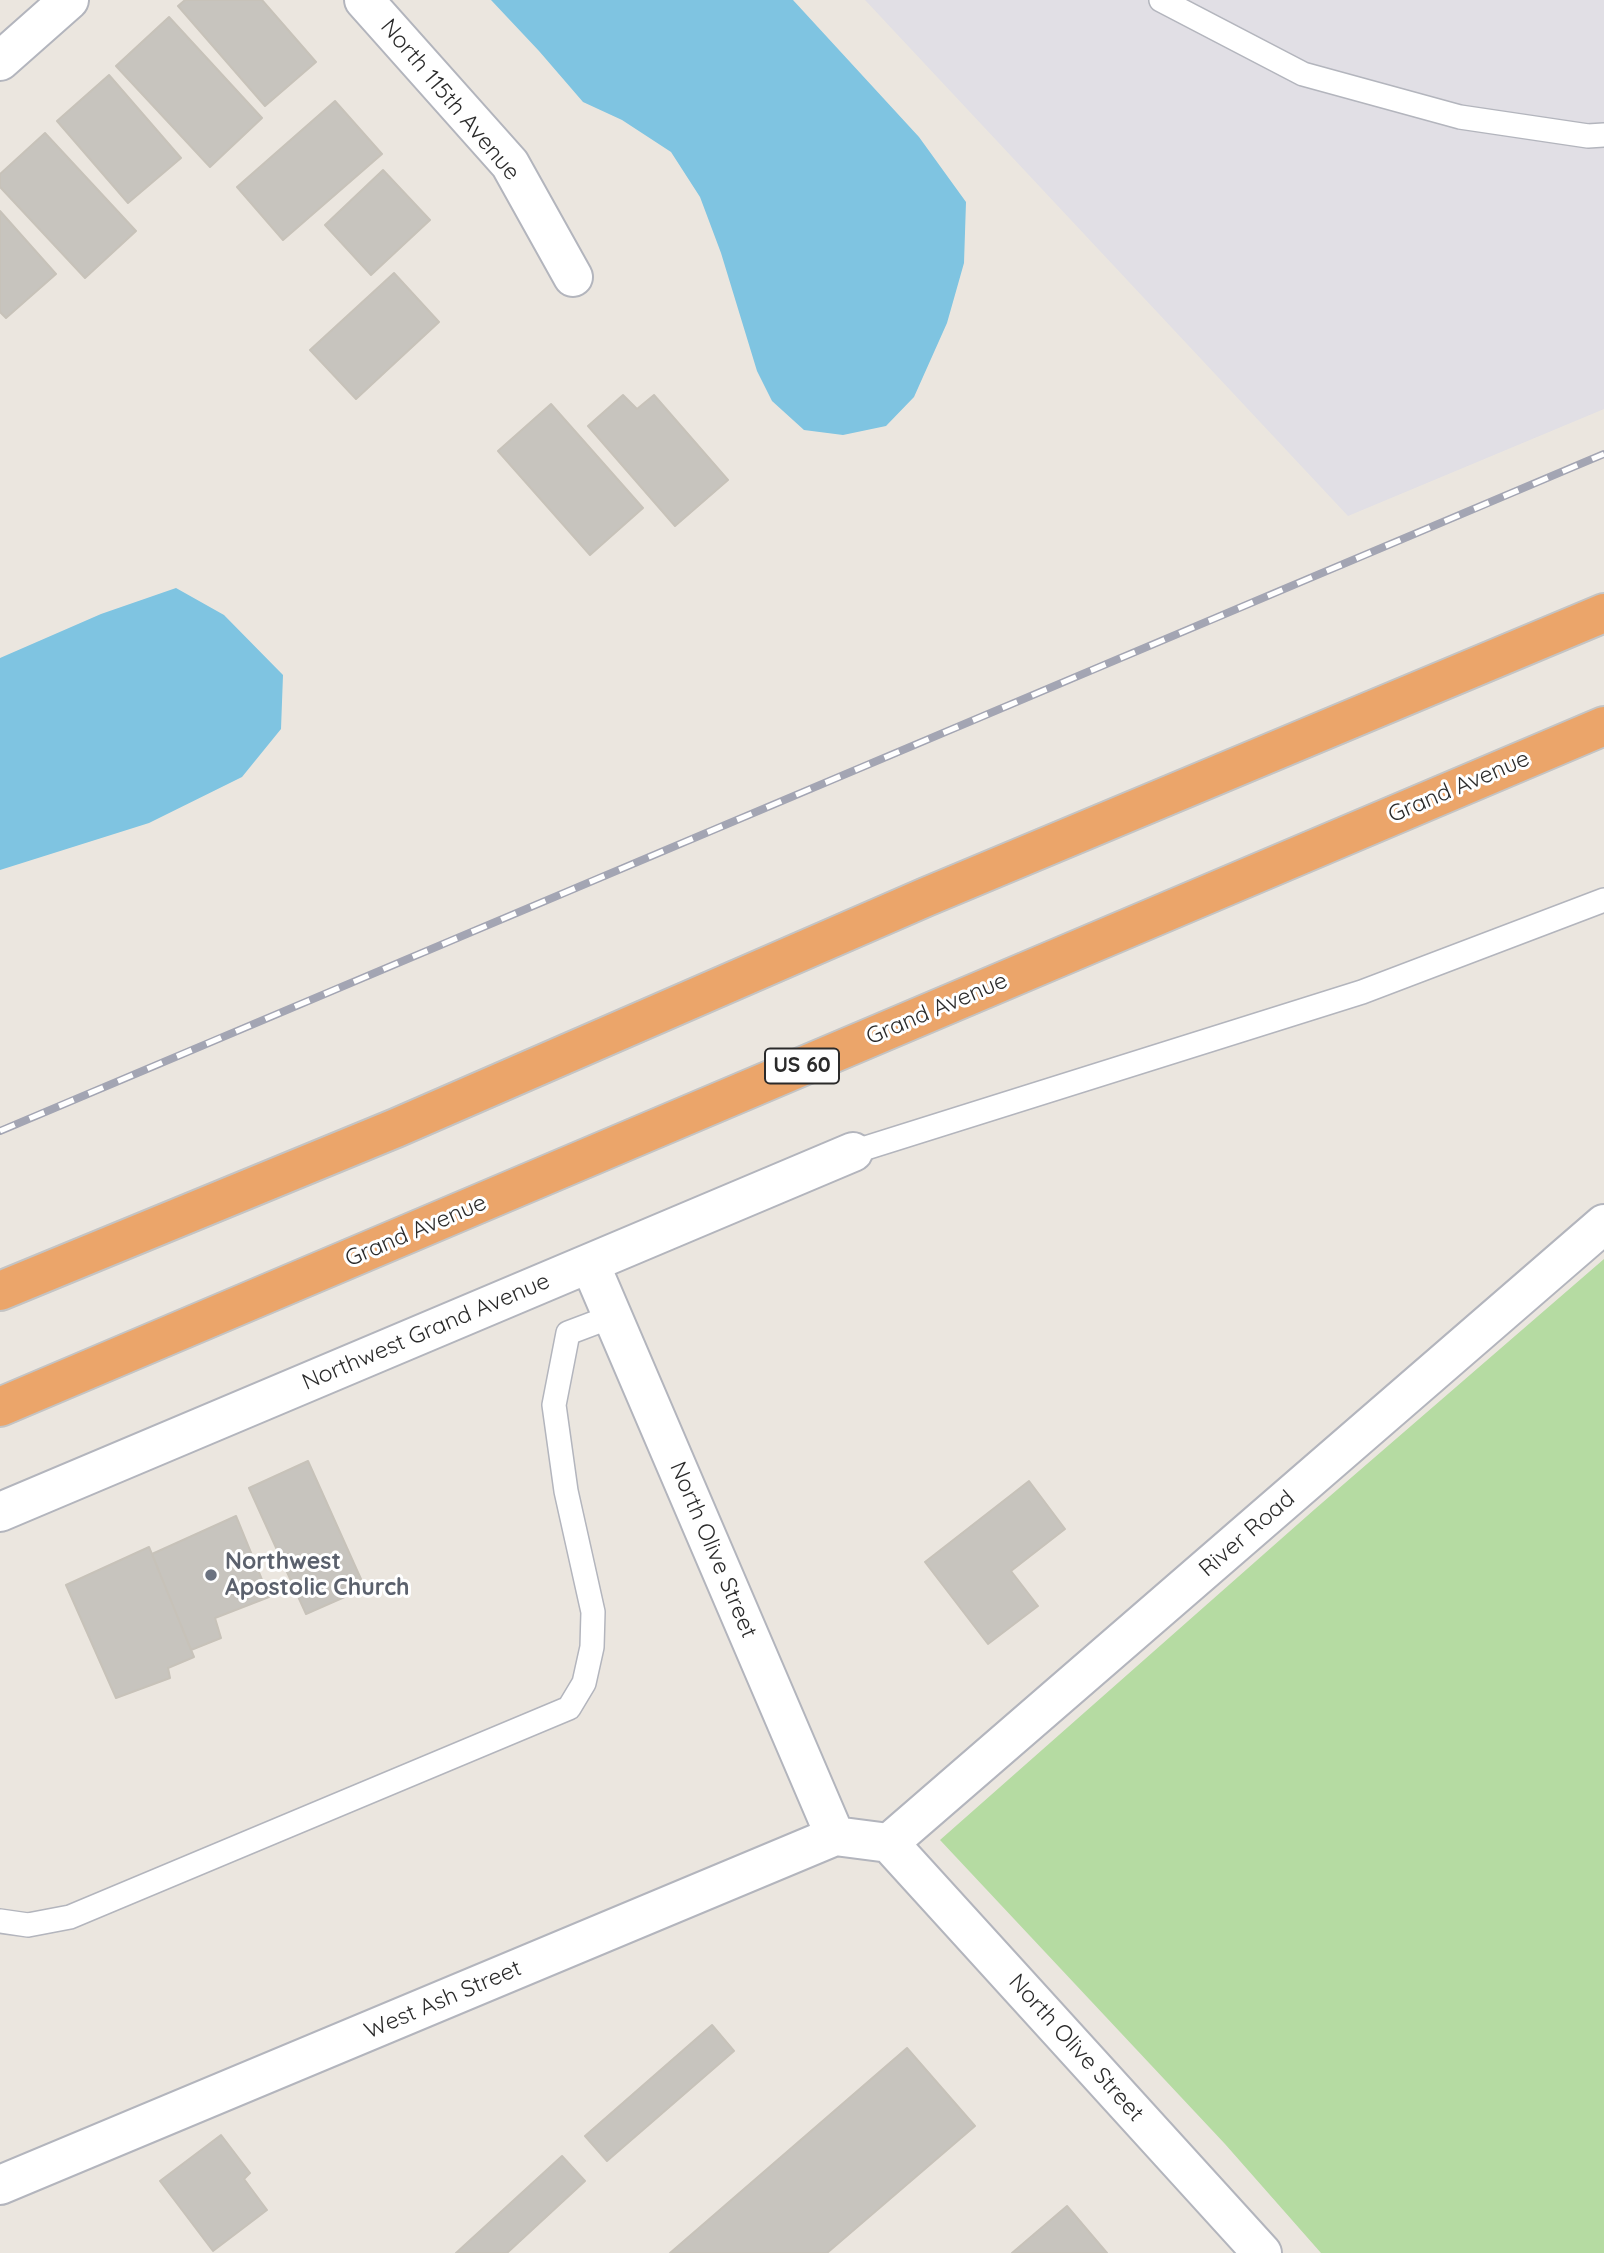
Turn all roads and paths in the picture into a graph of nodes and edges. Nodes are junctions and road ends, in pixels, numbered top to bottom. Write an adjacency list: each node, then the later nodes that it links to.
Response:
1 (69, 0): 4 (street)
2 (363, 0): 6 (street, North 115th Avenue)
3 (1161, 0): 5 (lane)
4 (0, 61)
5 (1604, 135)
6 (573, 277)
7 (1604, 613): 13 (highway)
8 (1604, 726): 15 (highway, Grand Avenue / US 60)
9 (1604, 900): 10 (lane)
10 (853, 1152): 12 (street, Northwest Grand Avenue)
11 (1604, 1224): 18 (street, River Road)
12 (590, 1264): 14 (street, North Olive Street); 16 (street, Northwest Grand Avenue)
13 (0, 1291)
14 (613, 1315): 17 (street, North Olive Street); 19 (lane)
15 (0, 1406)
16 (0, 1512)
17 (835, 1836): 18 (street); 20 (street, West Ash Street)
18 (889, 1843): 21 (street, North Olive Street)
19 (0, 1921)
20 (0, 2185)
21 (1262, 2253)

